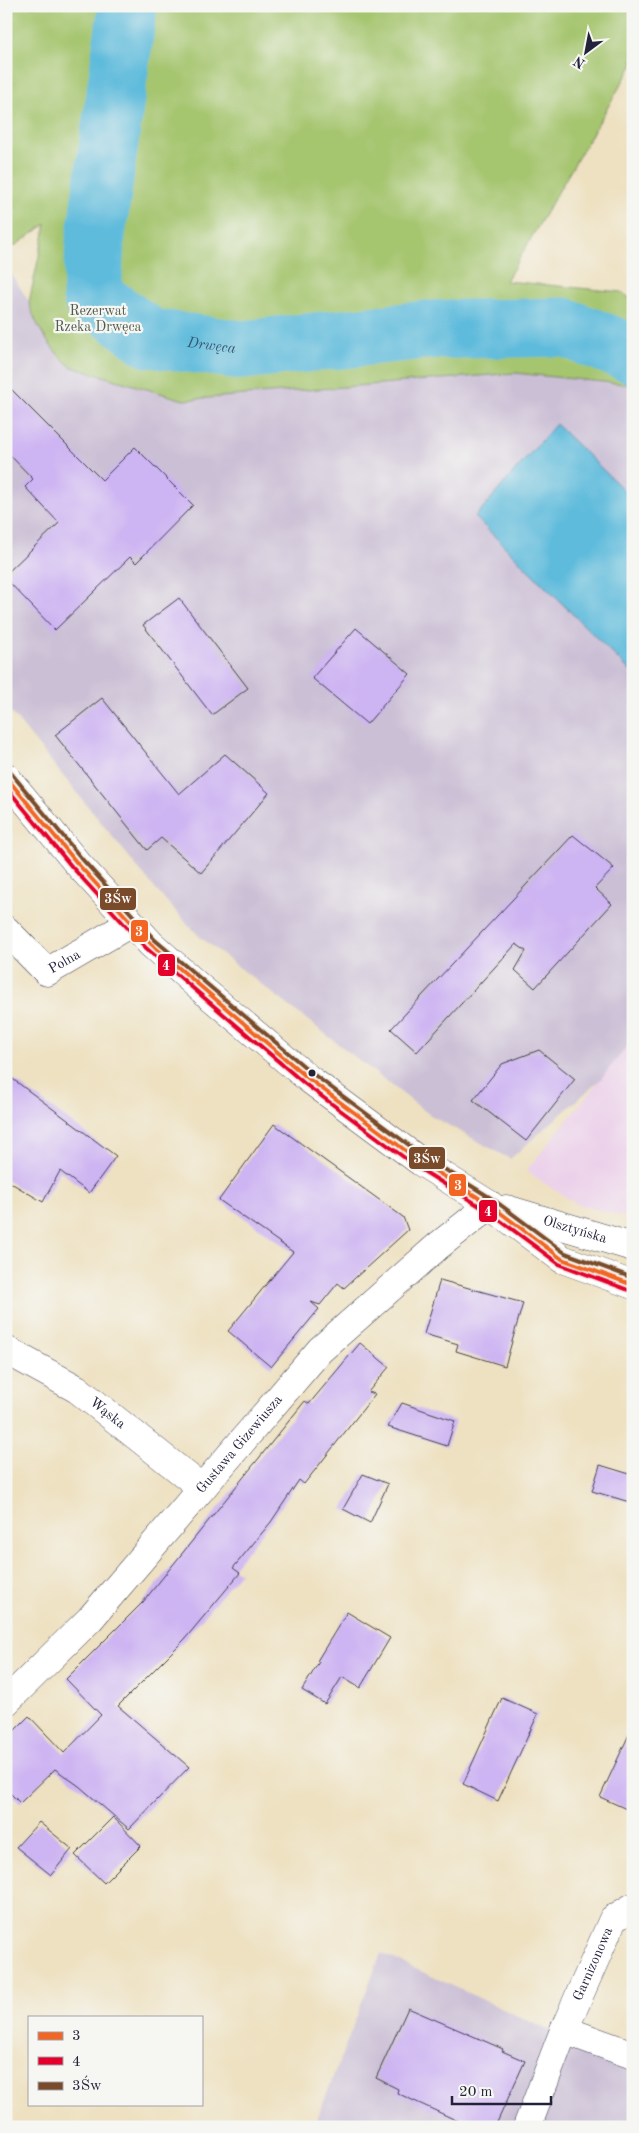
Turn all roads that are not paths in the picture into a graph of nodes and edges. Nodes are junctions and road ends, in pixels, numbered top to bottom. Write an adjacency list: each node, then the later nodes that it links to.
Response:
1 (6, 777): 2 (street, Olsztyńska)
2 (131, 923): 3 (street, Polna); 4 (street, Olsztyńska)
3 (6, 930)
4 (490, 1205): 5 (street, Olsztyńska); 6 (street, Olsztyńska); 8 (street, Gustawa Gizewiusza)
5 (633, 1247)
6 (633, 1285)
7 (6, 1350): 8 (street, Wąska)
8 (202, 1488): 9 (street, Gustawa Gizewiusza)
9 (6, 1702)
10 (633, 1907): 11 (street, Garnizonowa)
11 (564, 2030): 12 (street); 13 (street, Garnizonowa)
12 (633, 2056)
13 (527, 2127)

